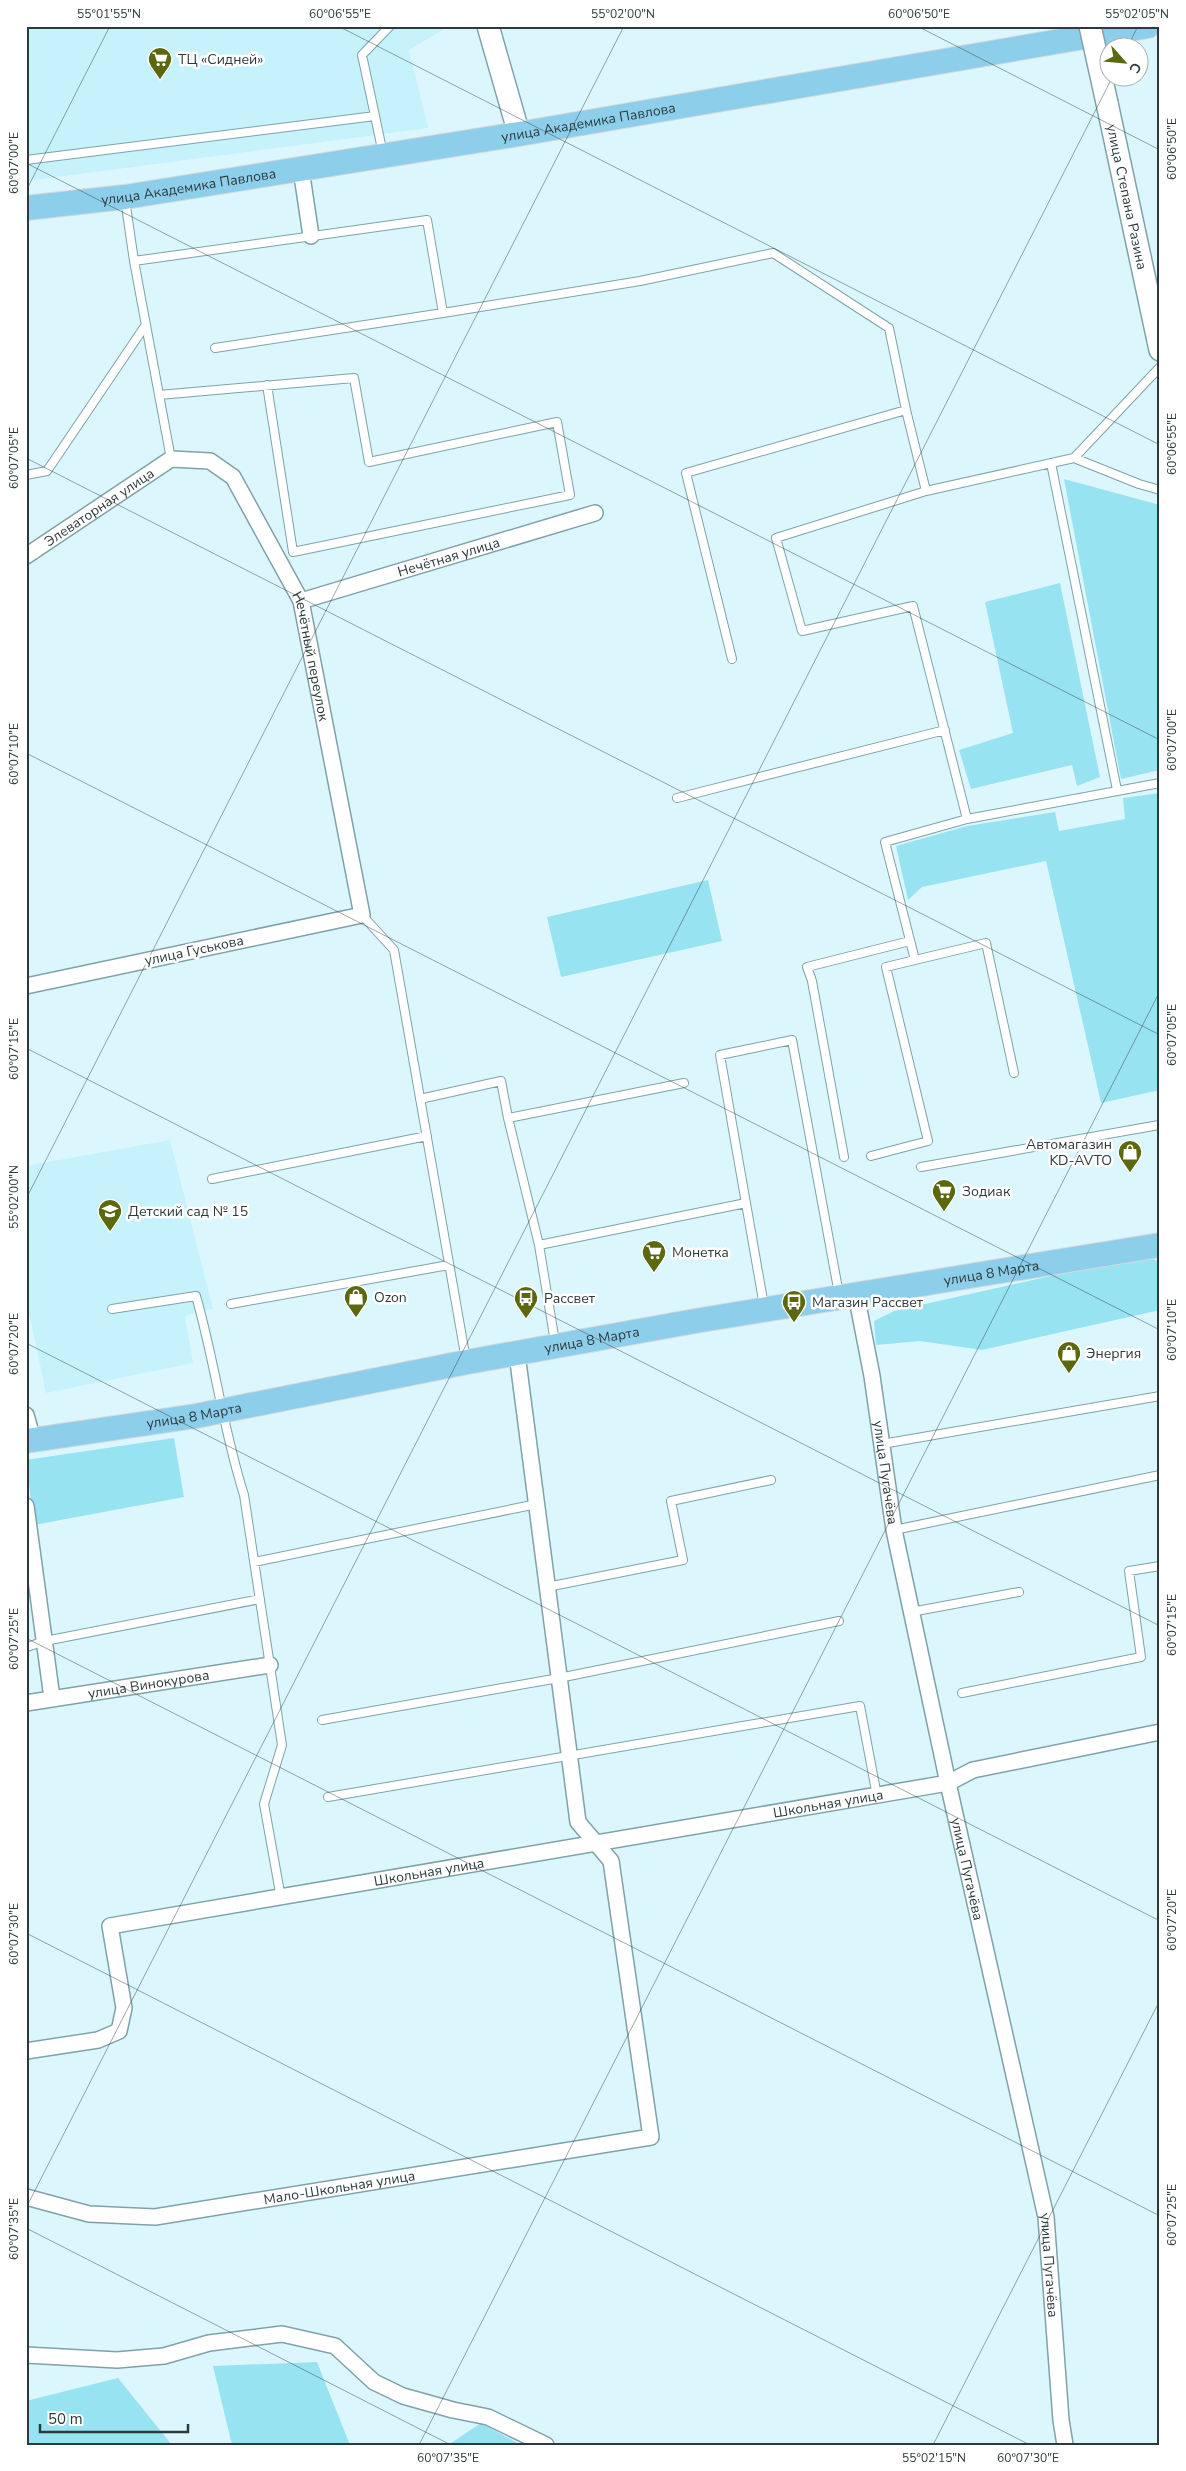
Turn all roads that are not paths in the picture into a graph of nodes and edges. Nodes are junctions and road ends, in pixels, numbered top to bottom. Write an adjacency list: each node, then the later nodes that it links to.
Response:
1 (390, 26): 5 (lane)
2 (488, 26): 6 (main road)
3 (1090, 26): 17 (main road, улица Степана Разина, bridge)
4 (1148, 26): 6 (main road, улица Академика Павлова)
5 (375, 116): 7 (lane); 8 (lane)
6 (519, 134): 7 (main road, улица Академика Павлова)
7 (383, 156): 9 (main road, улица Академика Павлова)
8 (26, 160)
9 (301, 169): 10 (main road, улица Академика Павлова); 12 (street)
10 (125, 197): 11 (main road, улица Академика Павлова); 13 (lane)
11 (26, 208)
12 (310, 236): 13 (lane); 14 (lane)
13 (134, 261): 15 (lane)
14 (443, 313): 16 (lane); 21 (lane)
15 (145, 326): 20 (lane); 25 (lane)
16 (216, 348)
17 (1160, 350)
18 (1160, 367): 22 (lane)
19 (266, 386): 19 (lane); 20 (lane)
20 (158, 395): 23 (lane)
21 (906, 410): 27 (lane); 31 (lane)
22 (1074, 458): 24 (lane); 26 (lane)
23 (171, 460): 29 (street, Элеваторная улица); 30 (street, Нечётный переулок)
24 (1051, 464): 27 (lane); 34 (lane)
25 (26, 475)
26 (1160, 490)
27 (926, 491): 32 (lane)
28 (595, 513): 30 (street, Нечётная улица)
29 (26, 556)
30 (301, 601): 37 (street, Нечётный переулок)
31 (732, 659)
32 (945, 730): 35 (lane); 36 (lane)
33 (1160, 783): 34 (lane)
34 (1116, 790): 36 (lane)
35 (677, 798)
36 (967, 819): 38 (lane)
37 (362, 915): 40 (street, улица Гуськова); 43 (lane)
38 (910, 941): 39 (lane); 47 (lane)
39 (915, 960): 41 (lane); 48 (lane)
40 (26, 986)
41 (1014, 1072)
42 (684, 1083): 44 (lane)
43 (420, 1099): 44 (lane); 46 (lane)
44 (508, 1118): 52 (lane)
45 (1160, 1127): 49 (lane)
46 (427, 1136): 50 (lane); 54 (lane)
47 (844, 1156)
48 (871, 1156)
49 (921, 1168)
50 (212, 1179)
51 (746, 1203): 52 (lane); 55 (lane); 58 (lane)
52 (539, 1245): 59 (lane)
53 (1160, 1245): 55 (main road, улица 8 Марта)
54 (449, 1265): 56 (lane); 61 (lane)
55 (848, 1296): 58 (main road, улица 8 Марта); 66 (street, улица Пугачёва)
56 (231, 1304)
57 (112, 1309): 63 (lane)
58 (765, 1310): 59 (main road, улица 8 Марта)
59 (556, 1348): 60 (main road, улица 8 Марта)
60 (517, 1354): 61 (main road, улица 8 Марта); 69 (street)
61 (467, 1362): 63 (main road, улица 8 Марта)
62 (1160, 1396): 66 (lane)
63 (222, 1411): 65 (main road, улица 8 Марта); 72 (lane)
64 (26, 1415): 65 (street)
65 (29, 1440)
66 (882, 1444): 71 (street, улица Пугачёва)
67 (1160, 1475): 71 (lane)
68 (771, 1480): 74 (lane)
69 (537, 1504): 72 (lane); 74 (street)
70 (26, 1506): 79 (street)
71 (894, 1530): 77 (street, улица Пугачёва)
72 (254, 1562): 76 (lane)
73 (1160, 1566): 83 (lane)
74 (547, 1587): 82 (street)
75 (1019, 1592): 77 (lane)
76 (260, 1599): 79 (lane); 81 (lane)
77 (911, 1612): 89 (street, улица Пугачёва)
78 (839, 1621): 82 (lane)
79 (45, 1641): 80 (lane); 84 (street)
80 (26, 1645)
81 (270, 1665): 84 (street, улица Винокурова); 93 (lane)
82 (559, 1678): 86 (lane); 88 (street)
83 (962, 1693)
84 (52, 1698): 85 (street, улица Винокурова)
85 (26, 1702)
86 (322, 1720)
87 (1160, 1732): 89 (street, Школьная улица)
88 (570, 1756): 90 (lane); 91 (lane); 92 (street)
89 (948, 1784): 90 (street, Школьная улица); 98 (street, улица Пугачёва)
90 (877, 1796): 92 (street, Школьная улица)
91 (328, 1797)
92 (596, 1845): 93 (street, Школьная улица); 95 (street, Мало-Школьная улица)
93 (281, 1898): 94 (street, Школьная улица)
94 (26, 2051)
95 (26, 2197)
96 (26, 2355): 97 (street)
97 (546, 2445)
98 (1065, 2445)

